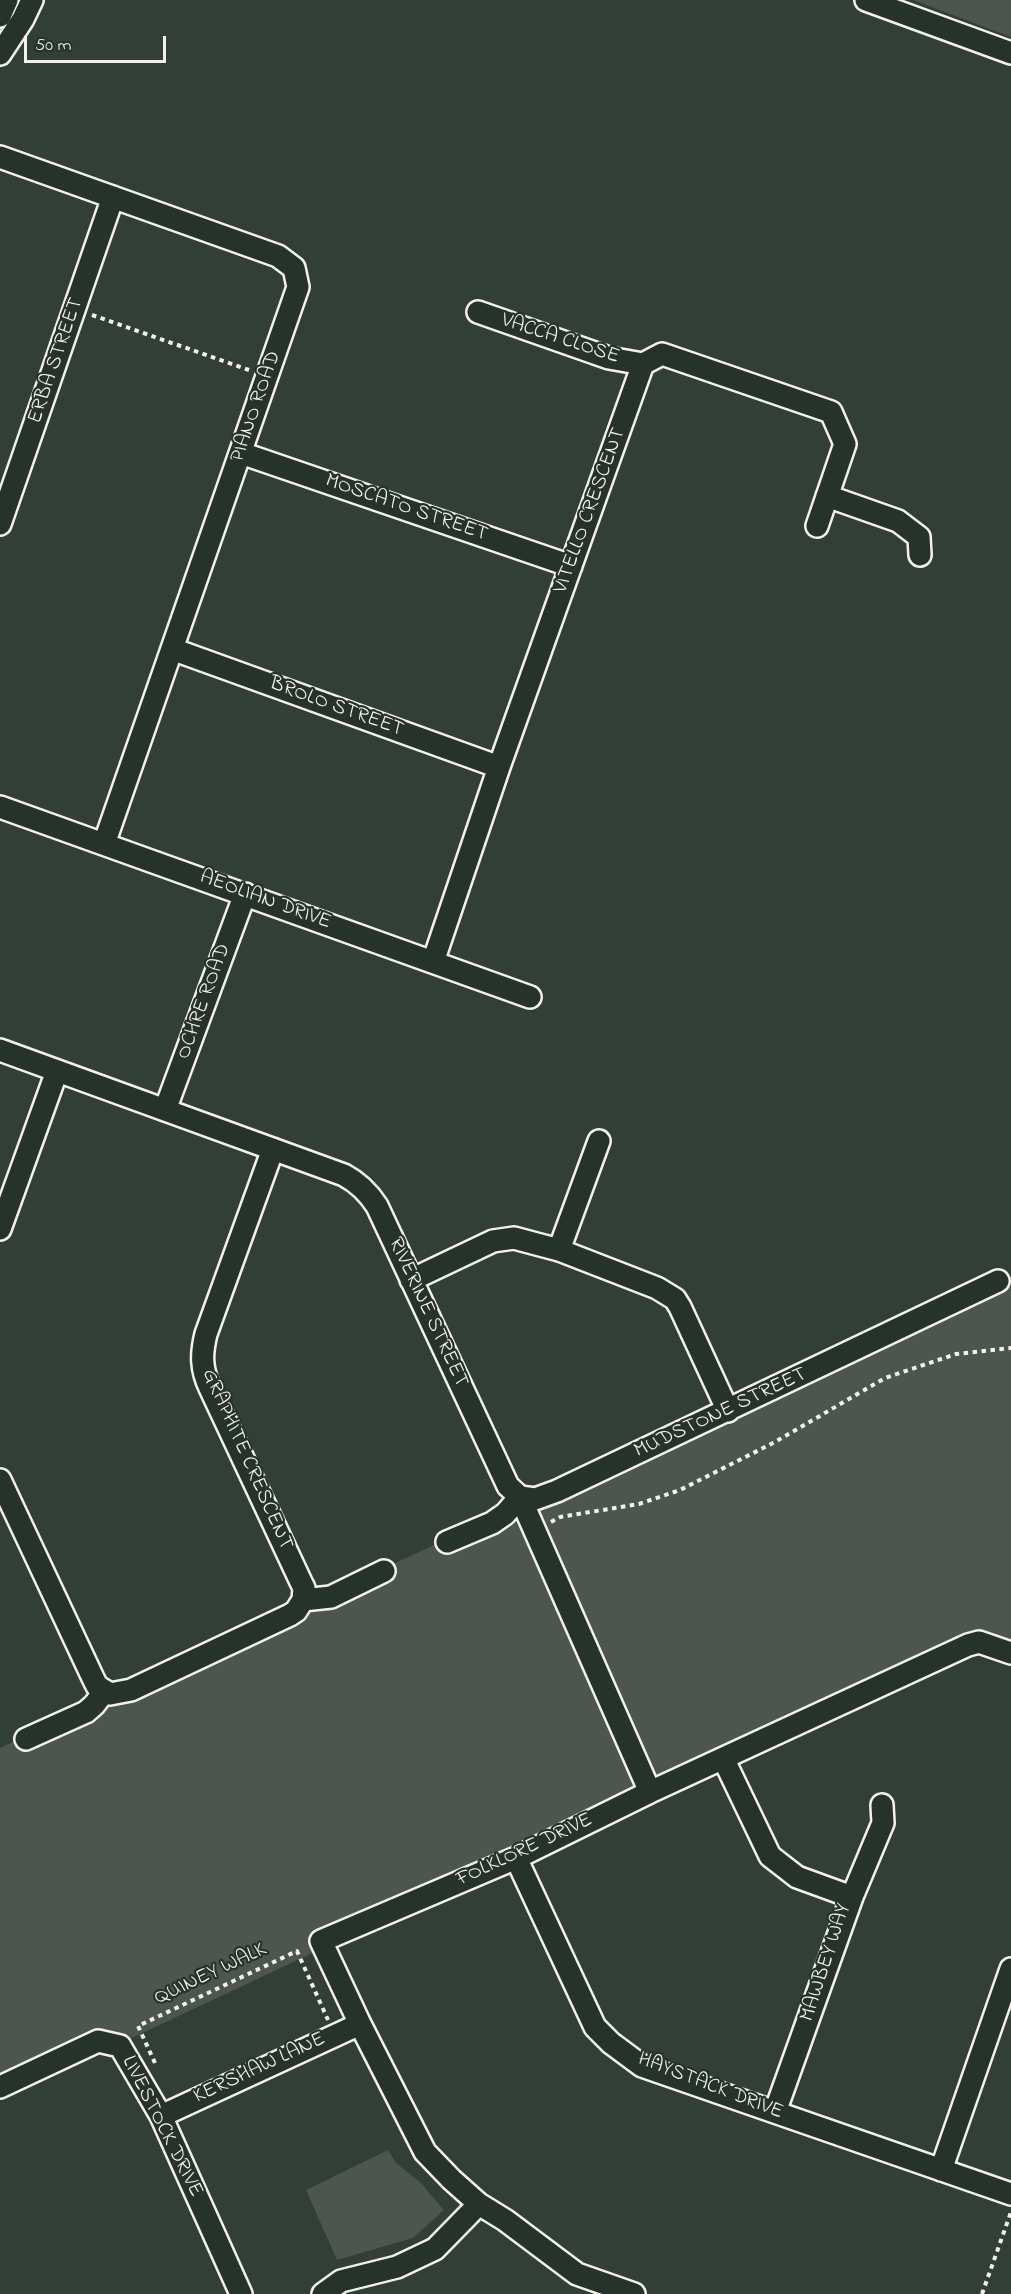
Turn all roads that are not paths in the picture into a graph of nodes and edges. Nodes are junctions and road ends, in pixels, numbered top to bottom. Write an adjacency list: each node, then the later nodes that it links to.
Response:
1 (7, 0): 4 (street)
2 (32, 0): 6 (street)
3 (866, 0): 5 (street)
4 (0, 16)
5 (1011, 53)
6 (0, 54)
7 (0, 157): 8 (street, PIANO ROAD)
8 (113, 197): 11 (street, PIANO ROAD); 13 (street, ERBA STREET)
9 (478, 312): 10 (street, VACCA CLOSE)
10 (643, 364): 12 (street); 16 (street, VITELLO CRESCENT)
11 (241, 453): 16 (street, MOSCATO STREET); 17 (street, PIANO ROAD)
12 (827, 496): 14 (street); 15 (street)
13 (0, 524)
14 (817, 525)
15 (920, 555)
16 (571, 566): 18 (street, VITELLO CRESCENT)
17 (172, 649): 18 (street, BROLO STREET); 20 (street, PIANO ROAD)
18 (500, 767): 22 (street, VITELLO CRESCENT)
19 (0, 807): 20 (street, AEOLIAN DRIVE)
20 (104, 844): 21 (street, AEOLIAN DRIVE)
21 (245, 894): 22 (street, AEOLIAN DRIVE); 26 (street, OCHRE ROAD)
22 (433, 962): 23 (street, AEOLIAN DRIVE)
23 (530, 997)
24 (0, 1050): 25 (street, RIVERINE STREET)
25 (57, 1071): 26 (street, RIVERINE STREET); 29 (street)
26 (165, 1110): 28 (street, RIVERINE STREET)
27 (599, 1141): 30 (street)
28 (273, 1149): 31 (street, RIVERINE STREET); 38 (street, GRAPHITE CRESCENT)
29 (0, 1229)
30 (560, 1251): 31 (street); 33 (street)
31 (411, 1280): 35 (street, RIVERINE STREET)
32 (998, 1281): 33 (street, MUDSTONE STREET)
33 (728, 1411): 35 (street, MUDSTONE STREET)
34 (0, 1480): 40 (street)
35 (520, 1497): 36 (street); 43 (street, RIVERINE STREET)
36 (447, 1542)
37 (384, 1571): 38 (street)
38 (303, 1600): 40 (street)
39 (1011, 1653): 42 (street, FOLKLORE DRIVE)
40 (104, 1692): 41 (street)
41 (26, 1739)
42 (724, 1760): 43 (street, FOLKLORE DRIVE); 46 (street, MAWBEY WAY)
43 (650, 1792): 45 (street, FOLKLORE DRIVE)
44 (882, 1805): 46 (street)
45 (516, 1858): 48 (street, FOLKLORE DRIVE); 50 (street, HAYSTACK DRIVE)
46 (852, 1897): 50 (street, MAWBEY WAY)
47 (1011, 1970): 52 (street)
48 (360, 2024): 51 (street, KERSHAW LANE); 54 (street, FOLKLORE DRIVE)
49 (0, 2087): 51 (street, LIVESTOCK DRIVE)
50 (775, 2112): 52 (street, HAYSTACK DRIVE)
51 (161, 2116): 55 (street, LIVESTOCK DRIVE)
52 (941, 2170): 53 (street, HAYSTACK DRIVE)
53 (1011, 2194)
54 (479, 2204): 56 (street); 57 (street, FOLKLORE DRIVE)
55 (241, 2294)
56 (323, 2294)
57 (634, 2294)

